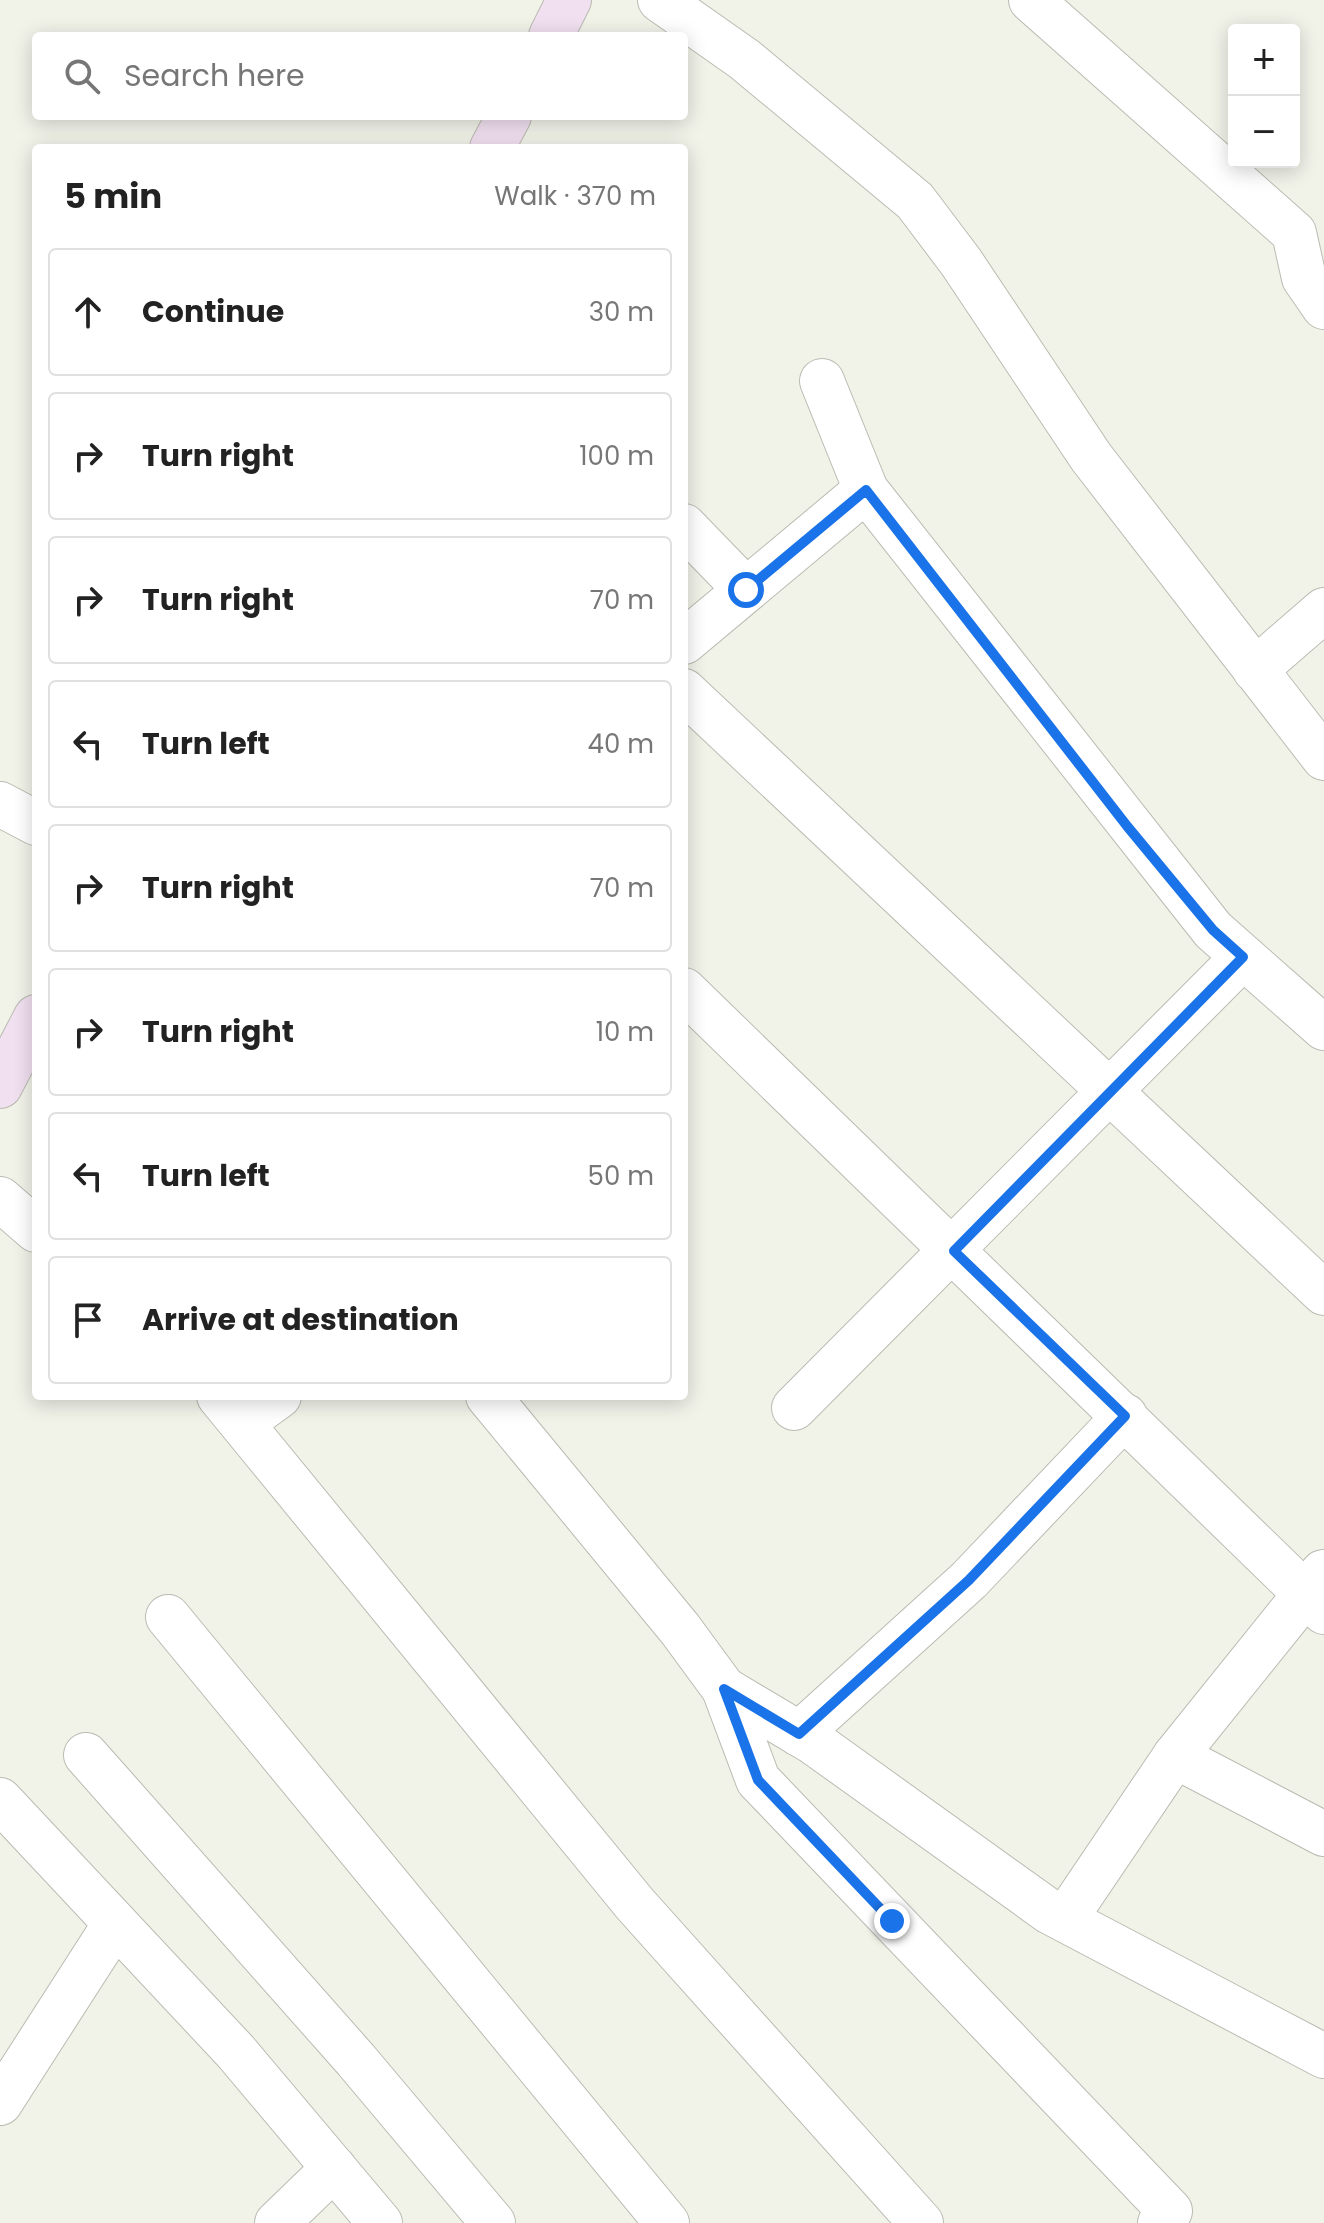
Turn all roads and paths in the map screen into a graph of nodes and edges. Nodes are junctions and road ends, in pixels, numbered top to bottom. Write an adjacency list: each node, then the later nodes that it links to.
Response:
1 (569, 0): 4 (street)
2 (660, 0): 14 (street)
3 (1031, 0): 7 (street)
4 (553, 32)
5 (507, 120): 6 (street)
6 (494, 144)
7 (1317, 280)
8 (822, 381): 9 (street)
9 (866, 490): 11 (street); 19 (street)
10 (688, 530): 11 (street)
11 (746, 590): 13 (street)
12 (1324, 610): 14 (street)
13 (688, 639)
14 (1255, 670): 16 (street)
15 (688, 695): 24 (street)
16 (1324, 758)
17 (0, 804): 18 (street)
18 (32, 821)
19 (1243, 957): 22 (street); 24 (street)
20 (688, 994): 27 (street)
21 (32, 1024): 23 (street)
22 (1324, 1028)
23 (3, 1072)
24 (1111, 1092): 27 (street); 28 (street)
25 (0, 1199): 26 (street)
26 (32, 1227)
27 (954, 1251): 31 (street); 33 (street)
28 (1324, 1293)
29 (265, 1400): 32 (street)
30 (491, 1400): 36 (street)
31 (794, 1408)
32 (230, 1410): 51 (street)
33 (1125, 1416): 34 (street); 37 (street)
34 (1318, 1592): 39 (street)
35 (168, 1617): 50 (street)
36 (724, 1689): 37 (street); 52 (street)
37 (799, 1734): 42 (street)
38 (86, 1755): 49 (street)
39 (1175, 1756): 41 (street); 42 (street)
40 (0, 1800): 43 (street)
41 (1324, 1834)
42 (1065, 1919): 44 (street)
43 (115, 1924): 45 (street); 46 (street)
44 (1324, 2056)
45 (0, 2103)
46 (334, 2168): 47 (street); 48 (street)
47 (277, 2223)
48 (380, 2223)
49 (493, 2223)
50 (667, 2223)
51 (921, 2223)
52 (1160, 2223)

